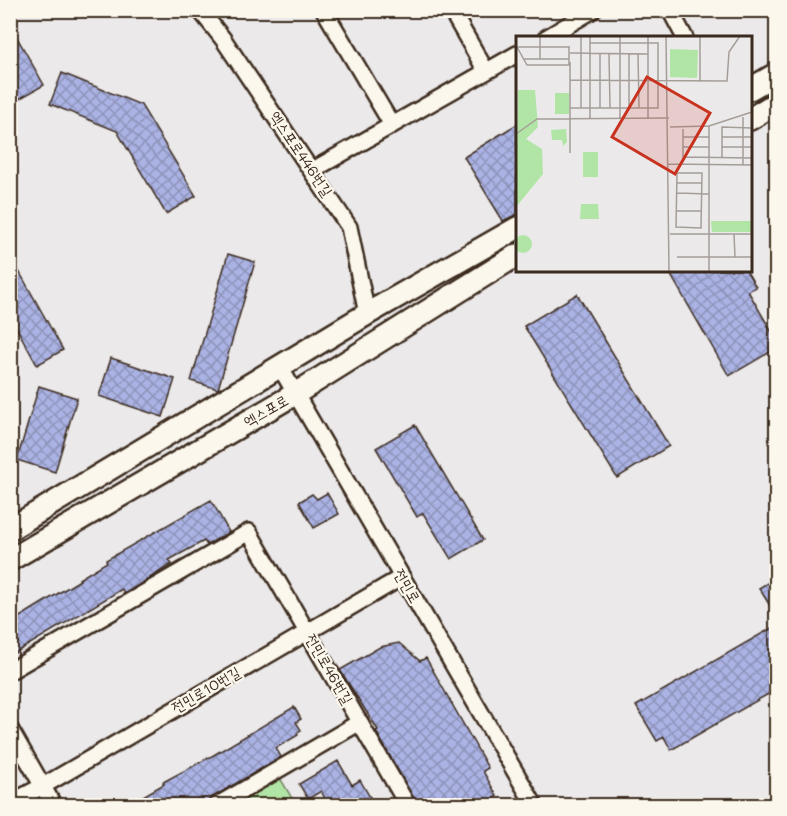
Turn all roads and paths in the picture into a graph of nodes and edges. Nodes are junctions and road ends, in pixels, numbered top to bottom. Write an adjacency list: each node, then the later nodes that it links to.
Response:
1 (200, 10): 15 (street, 엑스포로446번길)
2 (324, 10): 14 (street)
3 (451, 10): 9 (street)
4 (670, 10): 7 (street)
5 (587, 12): 6 (street)
6 (549, 36)
7 (684, 36)
8 (516, 55): 9 (street)
9 (486, 71): 14 (street)
10 (777, 74): 11 (main road)
11 (751, 88)
12 (777, 103): 13 (main road)
13 (751, 118)
14 (392, 125): 15 (street)
15 (313, 170): 18 (street, 엑스포로446번길)
16 (516, 229): 18 (main road, 엑스포로)
17 (516, 256): 20 (main road, 엑스포로)
18 (367, 314): 19 (main road, 엑스포로)
19 (280, 367): 20 (street, 전민로); 21 (main road, 엑스포로)
20 (295, 394): 22 (main road, 엑스포로); 23 (street, 전민로)
21 (10, 529)
22 (10, 560)
23 (402, 577): 24 (street, 전민로10번길); 33 (street, 전민로)
24 (307, 631): 25 (street, 전민로46번길); 26 (street, 전민로46번길); 28 (street, 전민로10번길)
25 (10, 671)
26 (360, 722): 31 (street); 32 (street, 전민로46번길)
27 (10, 729): 28 (street)
28 (43, 786): 29 (street, 전민로10번길); 30 (street)
29 (10, 803)
30 (54, 806)
31 (216, 806)
32 (408, 806)
33 (535, 806)

